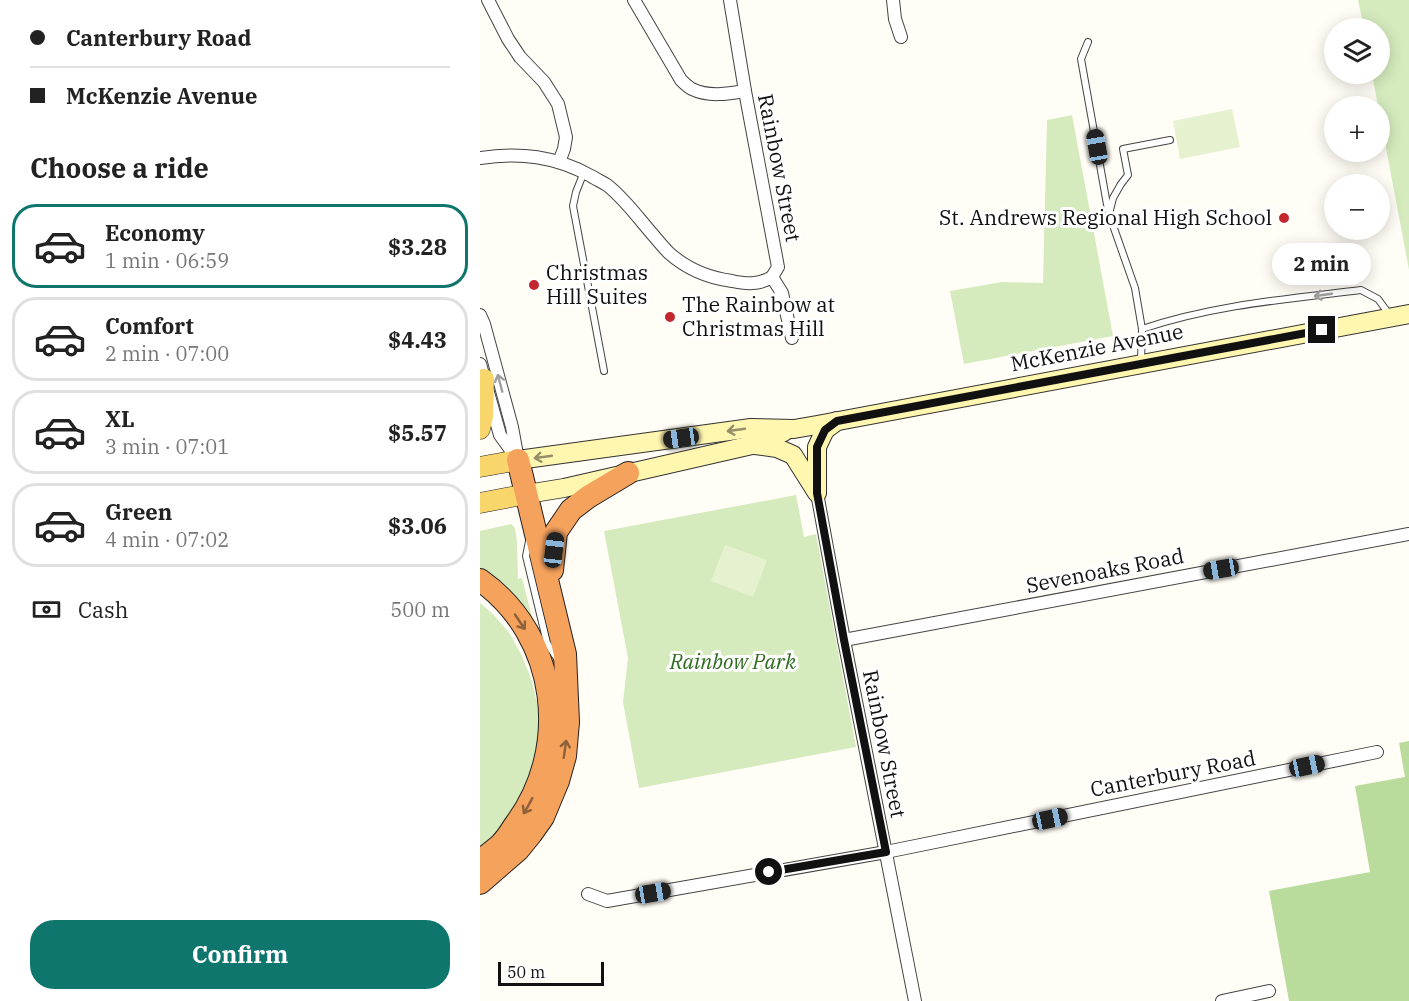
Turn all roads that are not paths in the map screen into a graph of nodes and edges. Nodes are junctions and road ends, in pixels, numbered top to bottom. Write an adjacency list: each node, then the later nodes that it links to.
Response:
1 (488, 0): 10 (street)
2 (634, 0): 7 (street)
3 (730, 0): 7 (street, Rainbow Street)
4 (893, 0): 5 (street)
5 (901, 37)
6 (1088, 42): 12 (lane)
7 (745, 91): 13 (street, Rainbow Street)
8 (1170, 140): 12 (lane)
9 (480, 158): 10 (street)
10 (559, 162): 11 (street)
11 (584, 172): 13 (street); 20 (lane)
12 (1108, 214): 17 (lane)
13 (772, 278): 18 (street)
14 (1409, 314): 16 (main road, McKenzie Avenue)
15 (480, 315): 26 (street, one-way to 15)
16 (1391, 317): 17 (lane, one-way to 17); 19 (main road, McKenzie Avenue)
17 (1142, 328): 19 (lane)
18 (792, 338)
19 (1141, 365): 22 (main road, McKenzie Avenue)
20 (604, 371)
21 (482, 372): 23 (main road); 26 (street)
22 (837, 421): 24 (main road, McKenzie Avenue); 29 (main road)
23 (480, 429)
24 (794, 429): 25 (main road, McKenzie Avenue); 26 (main road, McKenzie Avenue, one-way to 26)
25 (752, 445): 28 (main road, McKenzie Avenue); 29 (main road)
26 (518, 460): 27 (main road, McKenzie Avenue); 30 (highway)
27 (480, 467)
28 (628, 474): 30 (main road, McKenzie Avenue); 35 (highway)
29 (817, 493): 36 (street, Rainbow Street)
30 (527, 494): 31 (main road, McKenzie Avenue); 32 (highway)
31 (480, 503)
32 (533, 517): 35 (highway); 37 (lane)
33 (1409, 534): 36 (street, Sevenoaks Road)
34 (480, 580): 40 (highway, one-way to 40)
35 (550, 586): 37 (highway)
36 (844, 640): 39 (street, Rainbow Street)
37 (566, 673): 41 (highway, one-way to 37)
38 (1377, 752): 39 (street, Canterbury Road)
39 (886, 852): 42 (street, Canterbury Road); 44 (street, Rainbow Street)
40 (480, 861)
41 (480, 883)
42 (588, 894)
43 (1269, 992): 45 (street)
44 (915, 1001)
45 (1223, 1001)

